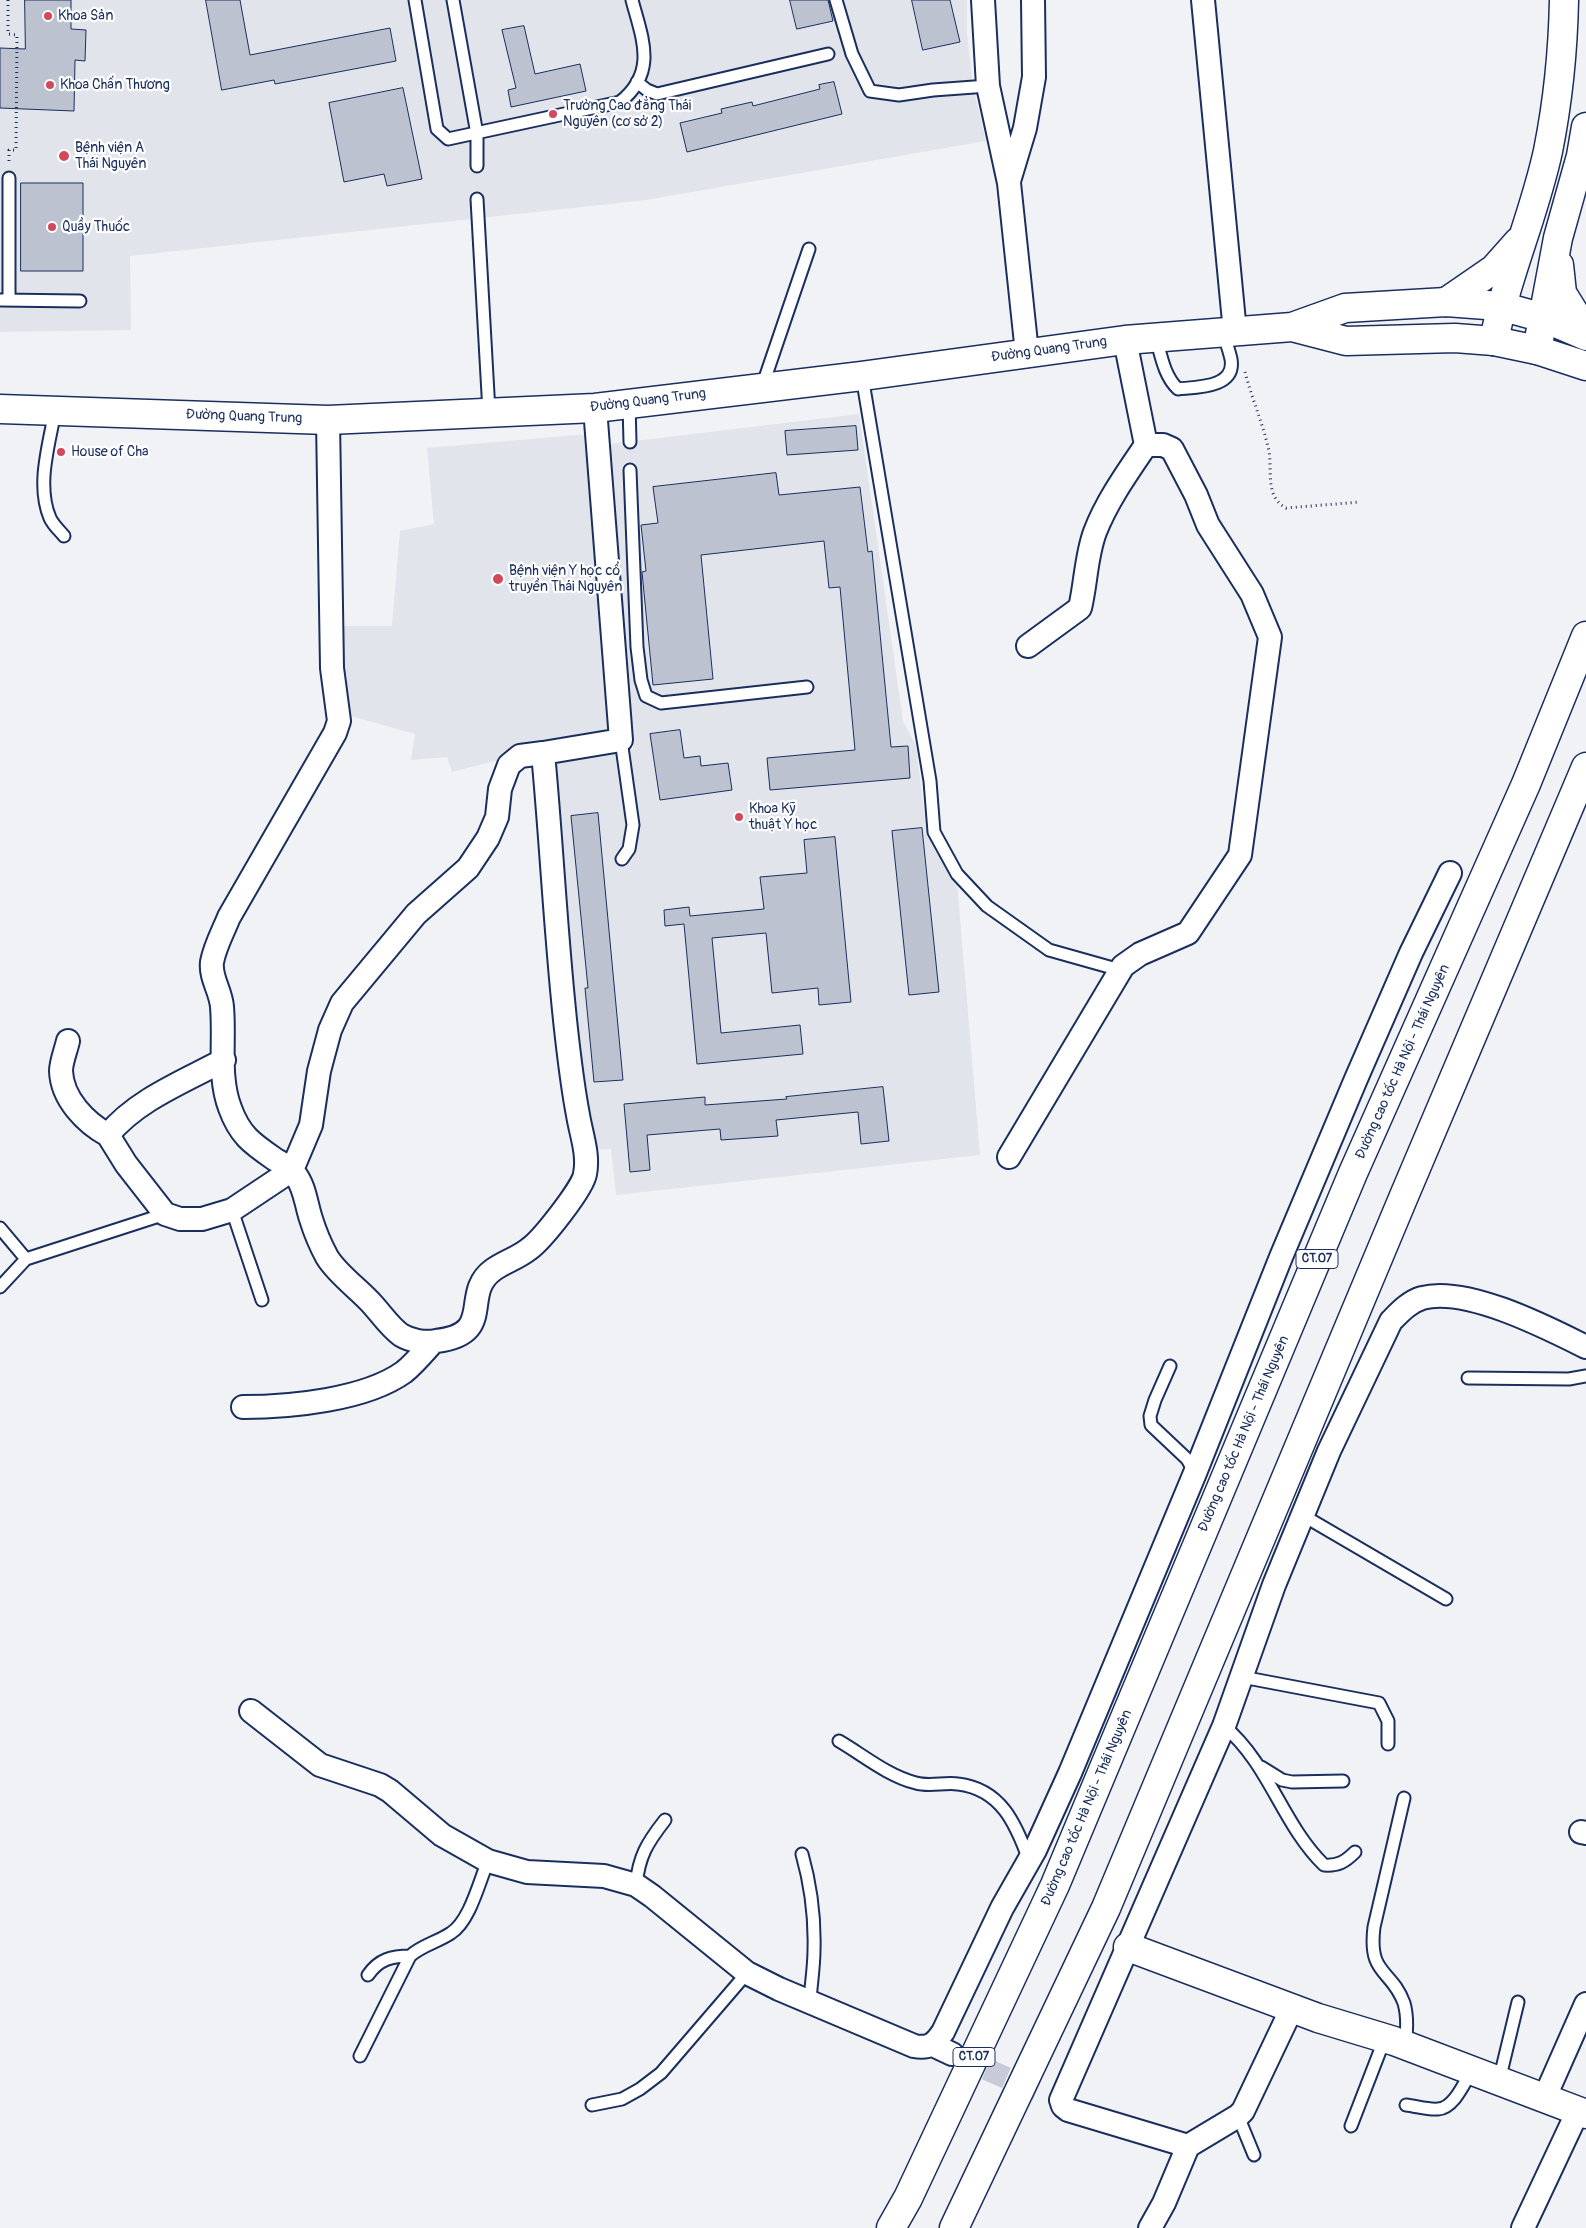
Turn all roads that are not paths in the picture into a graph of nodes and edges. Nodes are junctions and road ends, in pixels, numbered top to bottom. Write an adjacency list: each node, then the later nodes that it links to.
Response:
1 (415, 0): 13 (lane)
2 (454, 0): 13 (lane)
3 (632, 0): 10 (lane)
4 (836, 0): 11 (lane)
5 (982, 0): 11 (street)
6 (1033, 0): 16 (street)
7 (1203, 0): 28 (street)
8 (1564, 0): 18 (main road)
9 (828, 54): 10 (lane)
10 (637, 82): 13 (lane)
11 (988, 86): 16 (street)
12 (1586, 127): 19 (main road)
13 (477, 134): 14 (lane)
14 (477, 166)
15 (9, 178): 21 (lane)
16 (1009, 183): 34 (street)
17 (477, 199): 42 (lane)
18 (1525, 233): 23 (main road); 24 (main road)
19 (1558, 238): 25 (main road); 27 (main road)
20 (809, 250): 37 (lane)
21 (5, 300): 22 (lane)
22 (80, 301)
23 (1446, 302): 24 (main road, Đường Quang Trung); 26 (main road, Đường Quang Trung)
24 (1500, 306): 25 (main road, Đường Quang Trung); 32 (main road)
25 (1544, 318): 29 (main road, Đường Quang Trung); 33 (main road)
26 (1292, 326): 28 (main road, Đường Quang Trung); 32 (main road, Đường Quang Trung)
27 (1586, 332)
28 (1229, 333): 30 (main road, Đường Quang Trung); 30 (lane)
29 (1586, 336)
30 (1156, 338): 31 (main road, Đường Quang Trung)
31 (1124, 340): 34 (main road, Đường Quang Trung); 45 (street)
32 (1494, 342): 33 (main road, Đường Quang Trung)
33 (1537, 350): 35 (main road, Đường Quang Trung)
34 (1027, 353): 36 (main road, Đường Quang Trung)
35 (1586, 366)
36 (862, 376): 37 (main road, Đường Quang Trung); 56 (lane)
37 (762, 387): 38 (main road, Đường Quang Trung)
38 (629, 404): 39 (main road, Đường Quang Trung); 44 (lane)
39 (595, 408): 42 (main road, Đường Quang Trung); 51 (street)
40 (0, 409): 41 (main road, Đường Quang Trung)
41 (56, 411): 43 (main road, Đường Quang Trung); 47 (lane)
42 (489, 412): 43 (main road, Đường Quang Trung)
43 (328, 420): 58 (street)
44 (630, 442)
45 (1146, 446): 49 (street); 56 (street)
46 (630, 470): 50 (lane)
47 (64, 536)
48 (1586, 636): 111 (main road, Đường cao tốc Hà Nội - Thái Nguyên / CT.07)
49 (1028, 646)
50 (807, 687)
51 (621, 740): 52 (street); 54 (lane)
52 (543, 753): 61 (street); 68 (street)
53 (1586, 767): 112 (main road)
54 (622, 858)
55 (1450, 872): 74 (street)
56 (1120, 970): 60 (street)
57 (68, 1041): 59 (street)
58 (224, 1060): 59 (street); 61 (street)
59 (108, 1136): 63 (street)
60 (1009, 1158)
61 (292, 1170): 62 (street); 68 (street)
62 (232, 1210): 63 (street); 67 (lane)
63 (165, 1214): 65 (lane)
64 (0, 1228): 65 (lane)
65 (26, 1259): 66 (lane)
66 (0, 1287)
67 (262, 1300)
68 (433, 1342): 73 (street)
69 (1586, 1347): 75 (street)
70 (1170, 1366): 74 (lane)
71 (1586, 1376): 72 (lane)
72 (1468, 1378)
73 (243, 1407)
74 (1195, 1473): 88 (street)
75 (1304, 1516): 76 (lane); 77 (street)
76 (1446, 1599)
77 (1242, 1676): 79 (street); 81 (lane)
78 (251, 1711): 89 (street)
79 (1224, 1726): 82 (lane); 91 (street)
80 (839, 1741): 88 (lane)
81 (1388, 1744)
82 (1260, 1766): 83 (lane); 86 (lane)
83 (1342, 1781)
84 (1404, 1798): 99 (lane)
85 (665, 1820): 90 (lane)
86 (1355, 1852)
87 (802, 1854): 95 (lane)
88 (1029, 1860): 95 (street)
89 (488, 1861): 90 (street); 92 (lane)
90 (636, 1885): 93 (street)
91 (1128, 1947): 98 (main road); 109 (street)
92 (410, 1956): 94 (lane); 100 (lane)
93 (747, 1974): 95 (street); 104 (lane)
94 (368, 1975)
95 (810, 2001)
96 (1518, 2002): 102 (lane)
97 (1586, 2004): 103 (street)
98 (1292, 2008): 99 (main road); 107 (street)
99 (1395, 2042): 101 (main road); 108 (lane)
100 (360, 2056)
101 (1471, 2072): 102 (main road); 105 (lane)
102 (1498, 2082): 103 (main road)
103 (1544, 2099): 106 (main road)
104 (592, 2105)
105 (1406, 2105)
106 (1582, 2113): 114 (street)
107 (1238, 2116): 109 (street); 110 (lane)
108 (1351, 2126)
109 (1188, 2146): 113 (street)
110 (1254, 2155)
111 (891, 2228)
112 (954, 2228)
113 (1150, 2228)
114 (1522, 2228)

